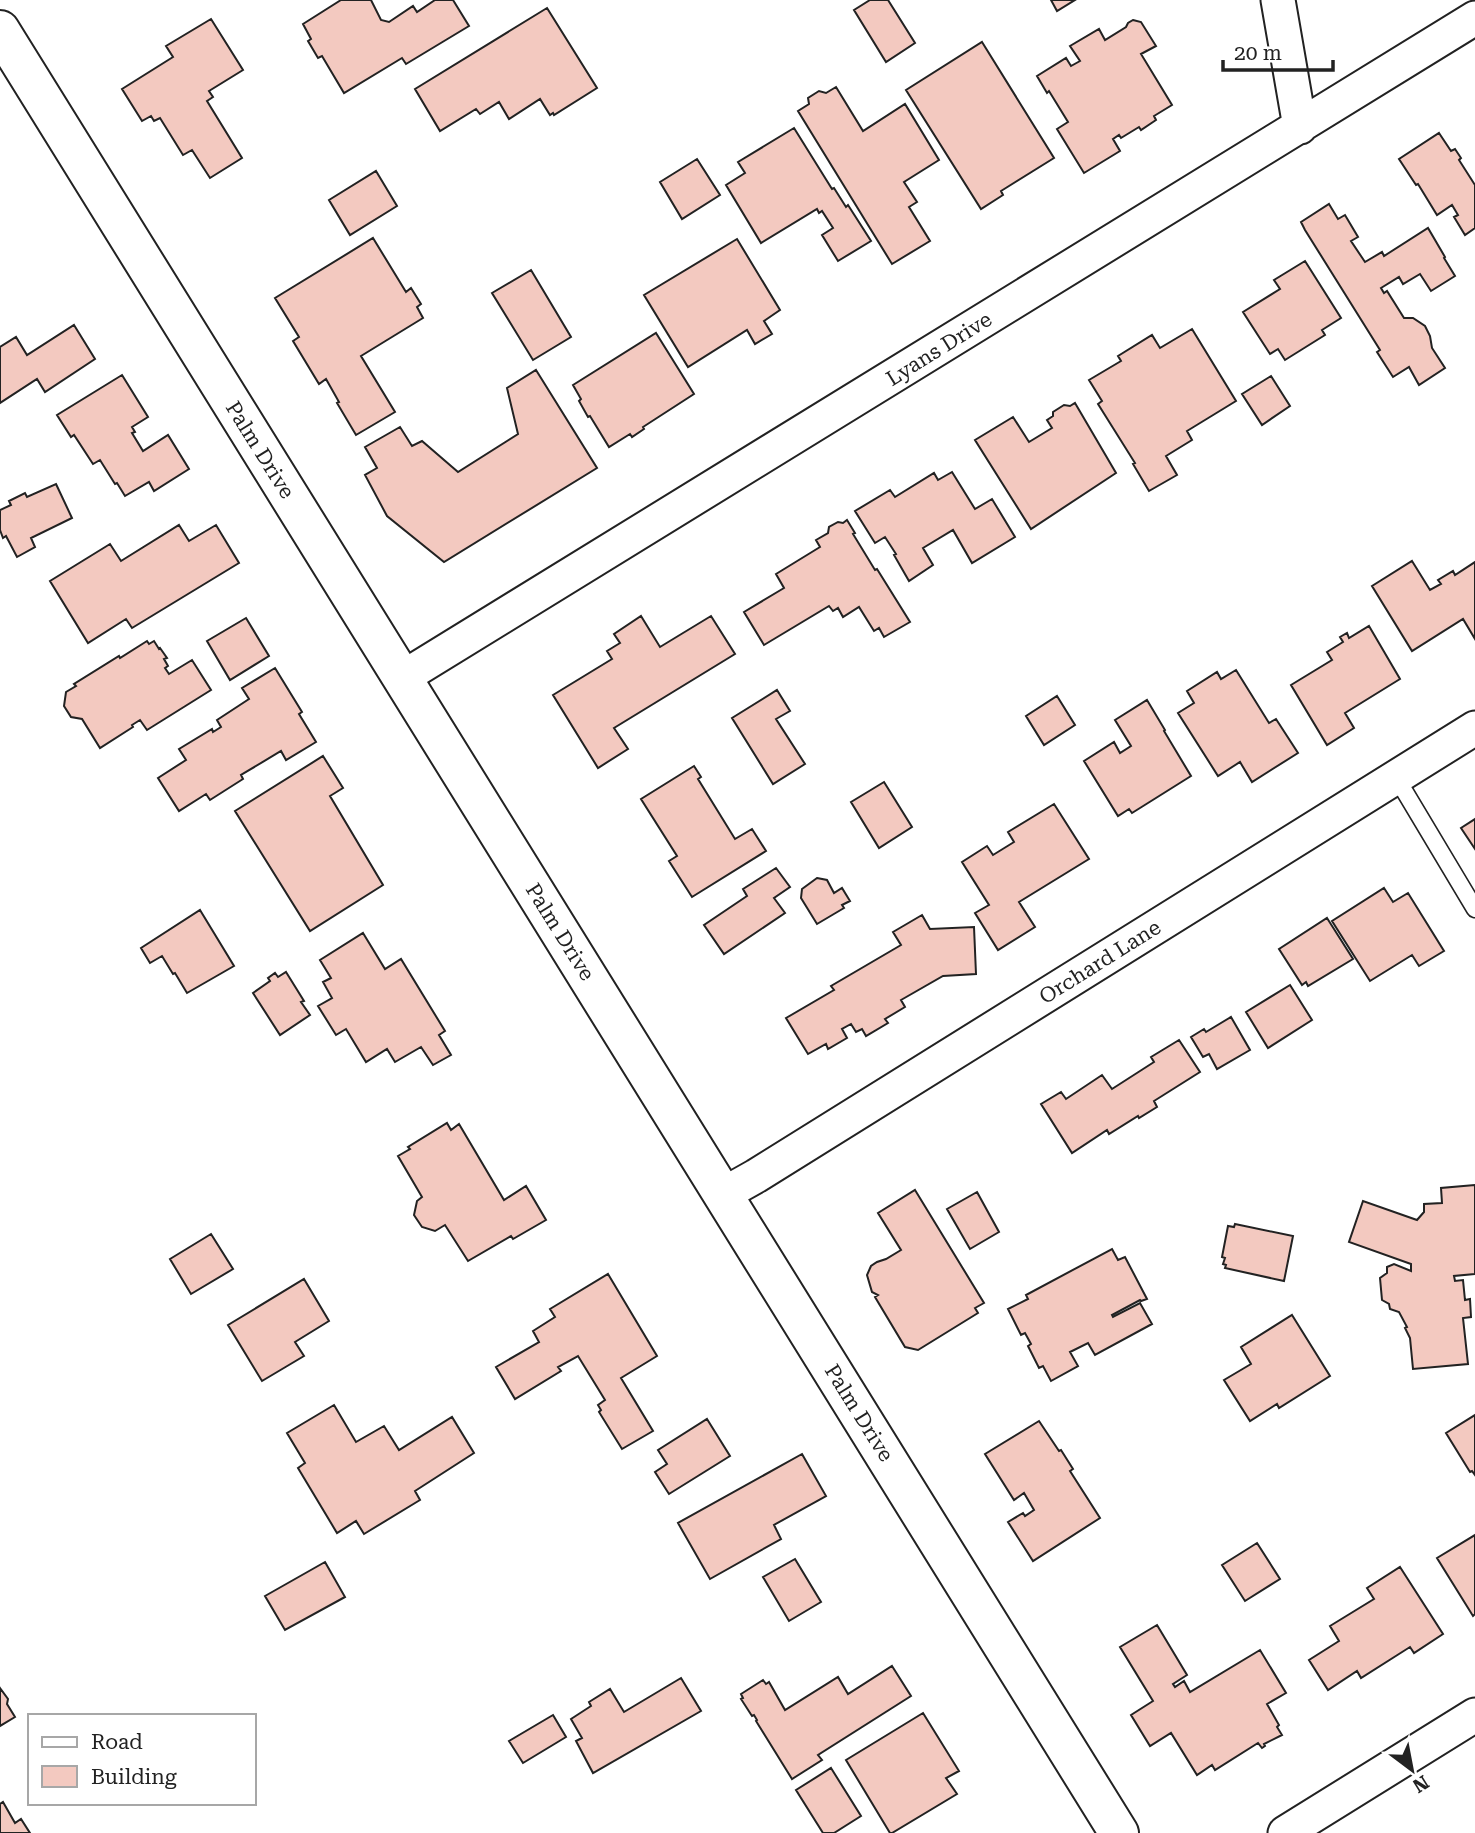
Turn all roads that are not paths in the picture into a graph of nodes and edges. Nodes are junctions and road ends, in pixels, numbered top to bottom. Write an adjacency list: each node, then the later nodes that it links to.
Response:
1 (1278, 0): 4 (street)
2 (1475, 18): 4 (street, Lyans Drive)
3 (0, 30): 5 (street, Palm Drive)
4 (1300, 127): 5 (street, Lyans Drive)
5 (402, 678): 9 (street, Palm Drive)
6 (1475, 728): 7 (street, Orchard Lane)
7 (1396, 777): 8 (lane); 9 (street, Orchard Lane)
8 (1475, 909)
9 (724, 1194): 11 (street, Palm Drive)
10 (1475, 1715): 12 (street)
11 (1119, 1833)
12 (1285, 1833)

